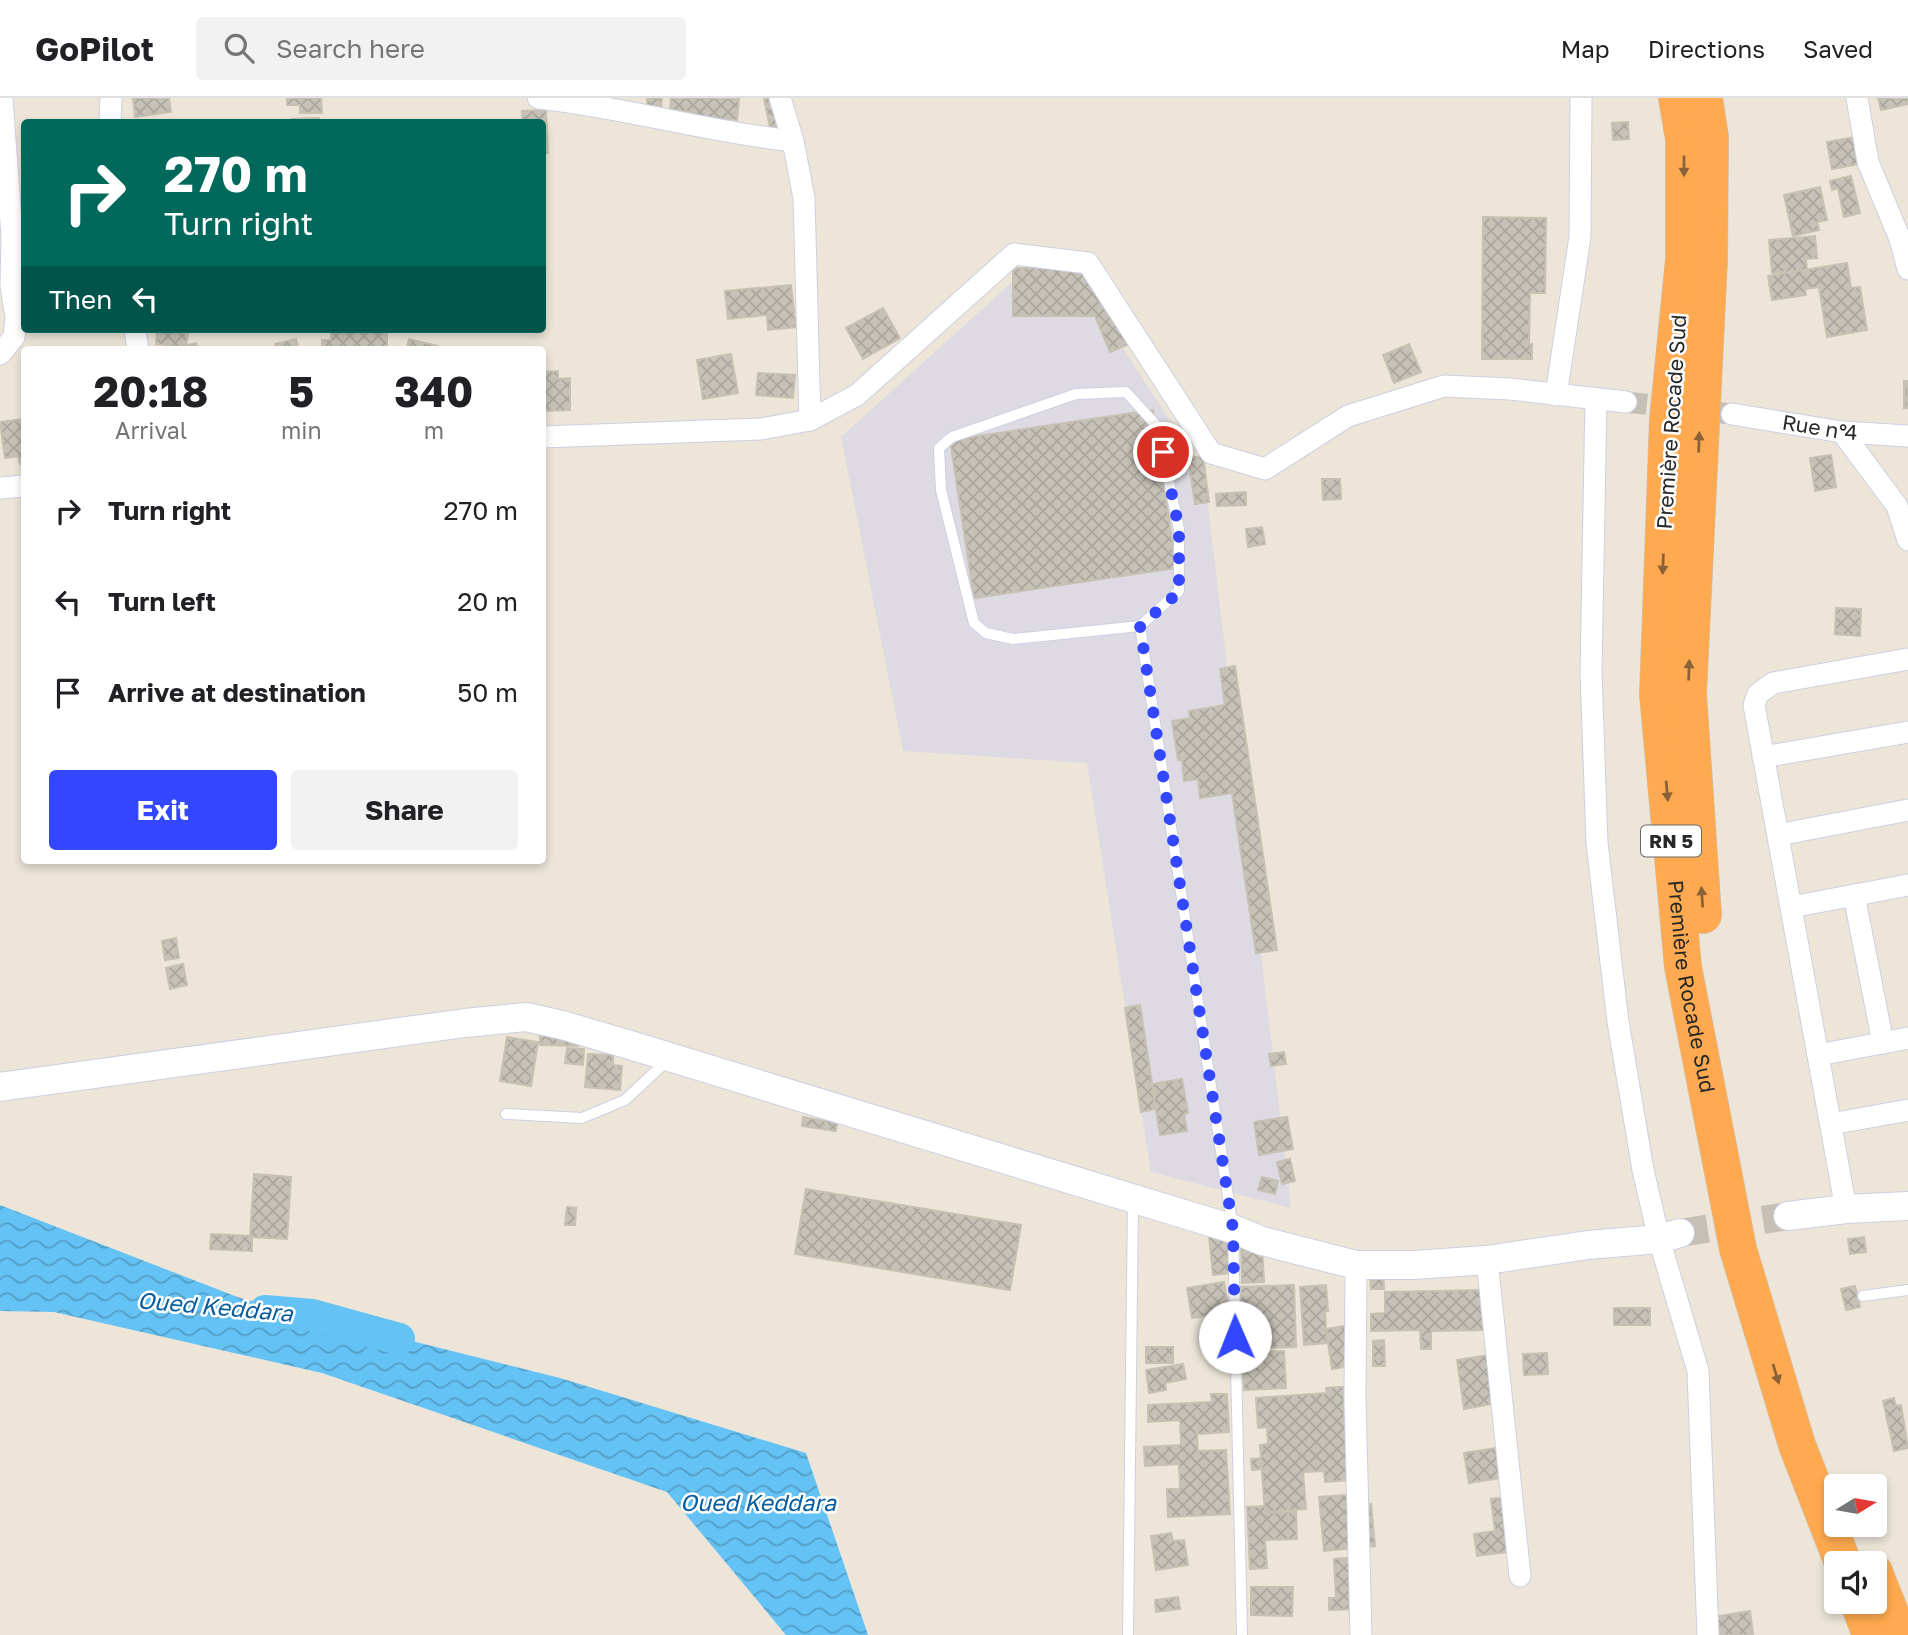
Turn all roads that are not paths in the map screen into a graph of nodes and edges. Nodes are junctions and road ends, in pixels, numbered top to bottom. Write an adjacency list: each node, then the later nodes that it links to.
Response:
1 (2, 98): 12 (street)
2 (111, 98): 9 (street)
3 (538, 98): 10 (street)
4 (780, 98): 10 (street)
5 (1581, 98): 13 (street)
6 (1677, 98): 52 (highway, Première Rocade Sud / RN 5, one-way to 52)
7 (1704, 98): 51 (highway, Première Rocade Sud / RN 5, one-way to 7)
8 (1857, 98): 11 (street)
9 (110, 119)
10 (793, 141): 17 (street)
11 (1908, 269)
12 (0, 354)
13 (1556, 394): 14 (street); 17 (street)
14 (1596, 398): 15 (street); 46 (street)
15 (1626, 402)
16 (1731, 414): 18 (street, Rue n°4)
17 (810, 420): 20 (street)
18 (1842, 432): 19 (street, Rue n°4); 23 (street)
19 (1908, 436)
20 (546, 437)
21 (21, 486): 22 (street)
22 (0, 488)
23 (1908, 540)
24 (1140, 626): 24 (lane); 45 (lane)
25 (1908, 659): 27 (street)
26 (1908, 732): 27 (street)
27 (1763, 757): 29 (street)
28 (1908, 810): 29 (street)
29 (1778, 835): 32 (street)
30 (1908, 885): 31 (street)
31 (1854, 895): 32 (street); 34 (street)
32 (1791, 907): 35 (street)
33 (1908, 1038): 34 (street)
34 (1883, 1043): 35 (street)
35 (1818, 1055): 40 (street)
36 (672, 1058): 37 (main road); 39 (lane); 41 (main road)
37 (0, 1087)
38 (1908, 1111): 40 (street)
39 (506, 1114)
40 (1831, 1124): 43 (street)
41 (1133, 1200): 45 (main road); 56 (lane)
42 (1908, 1206): 43 (main road)
43 (1846, 1209): 44 (main road)
44 (1788, 1216)
45 (1233, 1229): 48 (main road); 57 (lane)
46 (1670, 1236): 47 (main road); 59 (street)
47 (1487, 1260): 48 (main road); 53 (street)
48 (1356, 1265): 58 (street)
49 (1908, 1290): 50 (lane)
50 (1863, 1296)
51 (1835, 1474)
52 (1838, 1551)
53 (1520, 1576)
54 (1887, 1605): 61 (highway)
55 (1863, 1614): 60 (highway)
56 (1128, 1635)
57 (1241, 1635)
58 (1361, 1635)
59 (1708, 1635)
60 (1871, 1635)
61 (1899, 1635)

